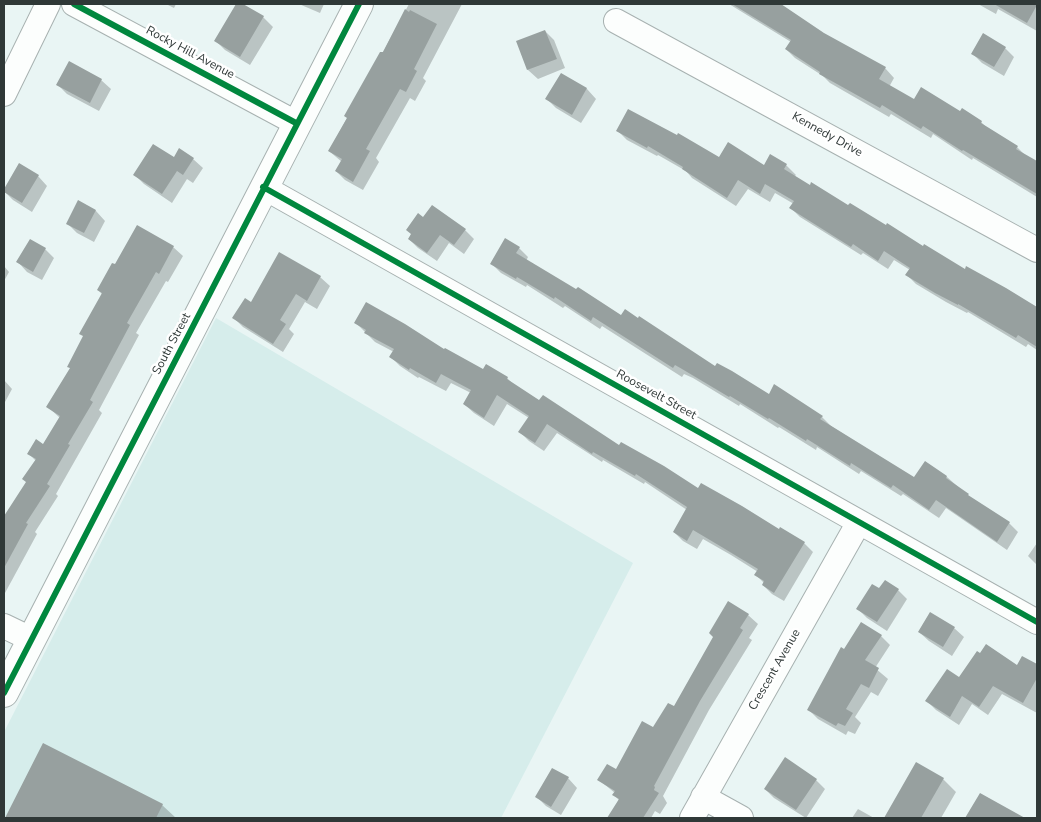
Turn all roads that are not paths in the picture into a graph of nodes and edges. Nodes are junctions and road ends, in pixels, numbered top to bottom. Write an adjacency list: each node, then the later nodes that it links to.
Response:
1 (48, 4): 5 (street)
2 (359, 4): 6 (main road, South Street)
3 (82, 5): 6 (street, Rocky Hill Avenue)
4 (616, 21): 8 (street, Kennedy Drive)
5 (4, 94)
6 (296, 123): 7 (main road, South Street)
7 (263, 188): 9 (street, Roosevelt Street); 12 (main road, South Street)
8 (1037, 250)
9 (859, 522): 10 (street, Roosevelt Street); 14 (street, Crescent Avenue)
10 (1037, 622)
11 (4, 626): 12 (street)
12 (31, 639): 13 (main road, South Street)
13 (4, 693)
14 (703, 797): 15 (street, Crescent Avenue); 16 (street)
15 (692, 818)
16 (741, 818)

